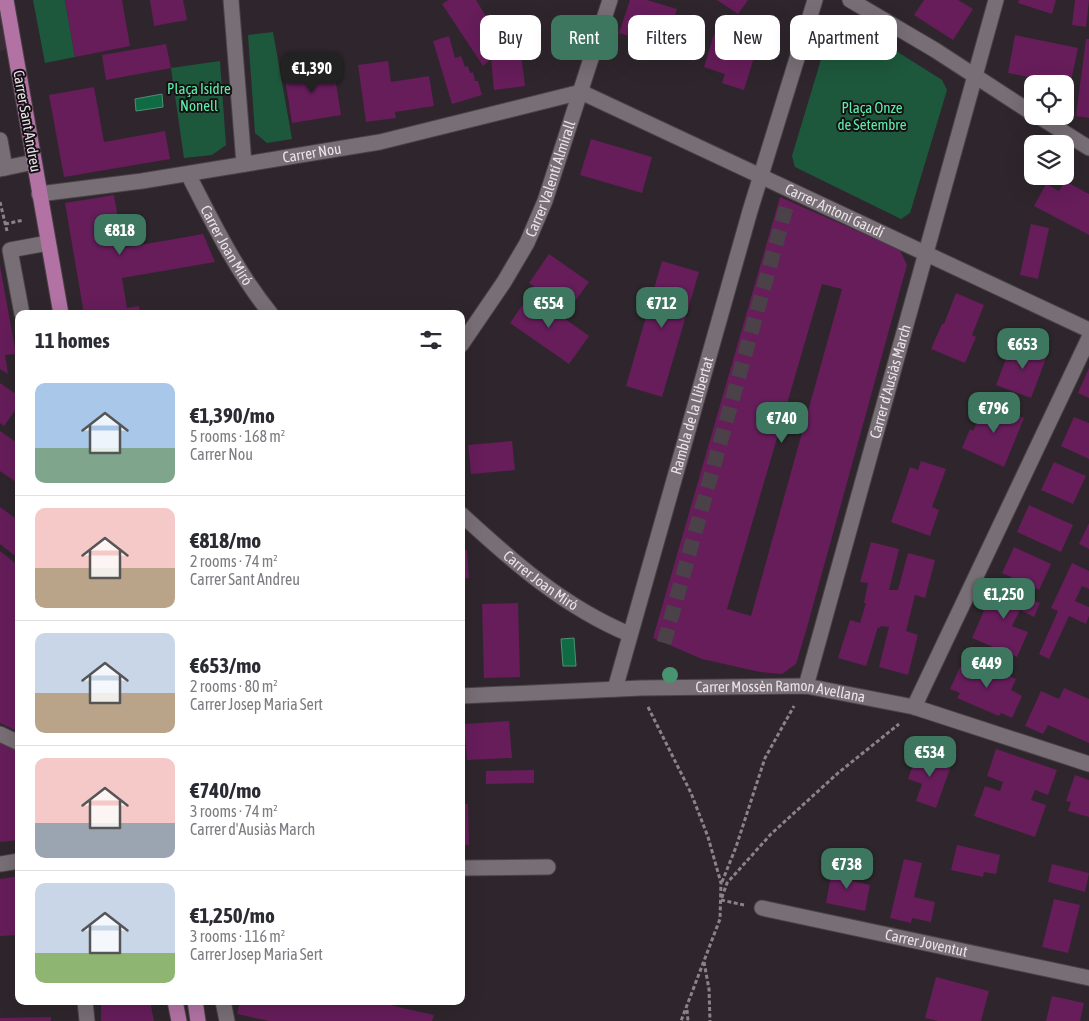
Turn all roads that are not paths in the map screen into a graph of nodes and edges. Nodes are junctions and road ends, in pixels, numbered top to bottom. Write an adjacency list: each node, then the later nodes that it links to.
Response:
1 (6, 0): 13 (main road, Carrer Sant Andreu)
2 (231, 0): 14 (street)
3 (610, 0): 8 (street, Carrer Valentí Almirall)
4 (815, 0): 17 (street, Rambla de la Llibertat)
5 (850, 0): 7 (street)
6 (996, 0): 7 (street, Carrer d'Ausiàs March)
7 (974, 76): 9 (street); 20 (street, Carrer d'Ausiàs March)
8 (581, 92): 14 (street, Carrer Nou); 17 (street, Carrer Antoni Gaudí); 26 (street, Carrer Valentí Almirall)
9 (1024, 108)
10 (1052, 125): 12 (street)
11 (0, 140): 15 (street, Carrer Sant Andreu)
12 (1089, 148)
13 (34, 162): 15 (street); 18 (main road, Carrer Sant Andreu)
14 (244, 164): 16 (street, Carrer Nou)
15 (2, 168)
16 (188, 174): 18 (street, Carrer Nou); 23 (street, Carrer Joan Miró)
17 (762, 176): 20 (street, Carrer Antoni Gaudí); 28 (street, Rambla de la Llibertat)
18 (39, 194): 19 (main road, Carrer Sant Andreu)
19 (48, 243): 21 (street); 22 (main road, Carrer Sant Andreu)
20 (925, 253): 24 (street, Carrer Antoni Gaudí); 29 (street, Carrer d'Ausiàs March)
21 (21, 310)
22 (60, 310)
23 (269, 310)
24 (1089, 330)
25 (1089, 338): 32 (street)
26 (465, 339)
27 (465, 518): 28 (street, Carrer Joan Miró)
28 (630, 634): 30 (street, Rambla de la Llibertat)
29 (806, 686): 30 (street, Carrer Mossèn Ramon Avellana); 32 (street, Carrer Mossèn Ramon Avellana)
30 (615, 689): 31 (street, Carrer Mossèn Ramon Avellana)
31 (465, 696)
32 (914, 707): 35 (street, Carrer Mossèn Ramon Avellana)
33 (0, 734): 34 (street)
34 (15, 741)
35 (1089, 764)
36 (15, 862): 37 (street)
37 (0, 864)
38 (548, 867): 39 (street)
39 (465, 868)
40 (762, 908): 41 (street, Carrer Joventut)
41 (1089, 978)
42 (85, 1005): 47 (street)
43 (176, 1005): 48 (main road)
44 (190, 1005): 49 (street)
45 (195, 1005): 49 (main road)
46 (224, 1005): 50 (street)
47 (86, 1021)
48 (179, 1021)
49 (197, 1021)
50 (227, 1021)

